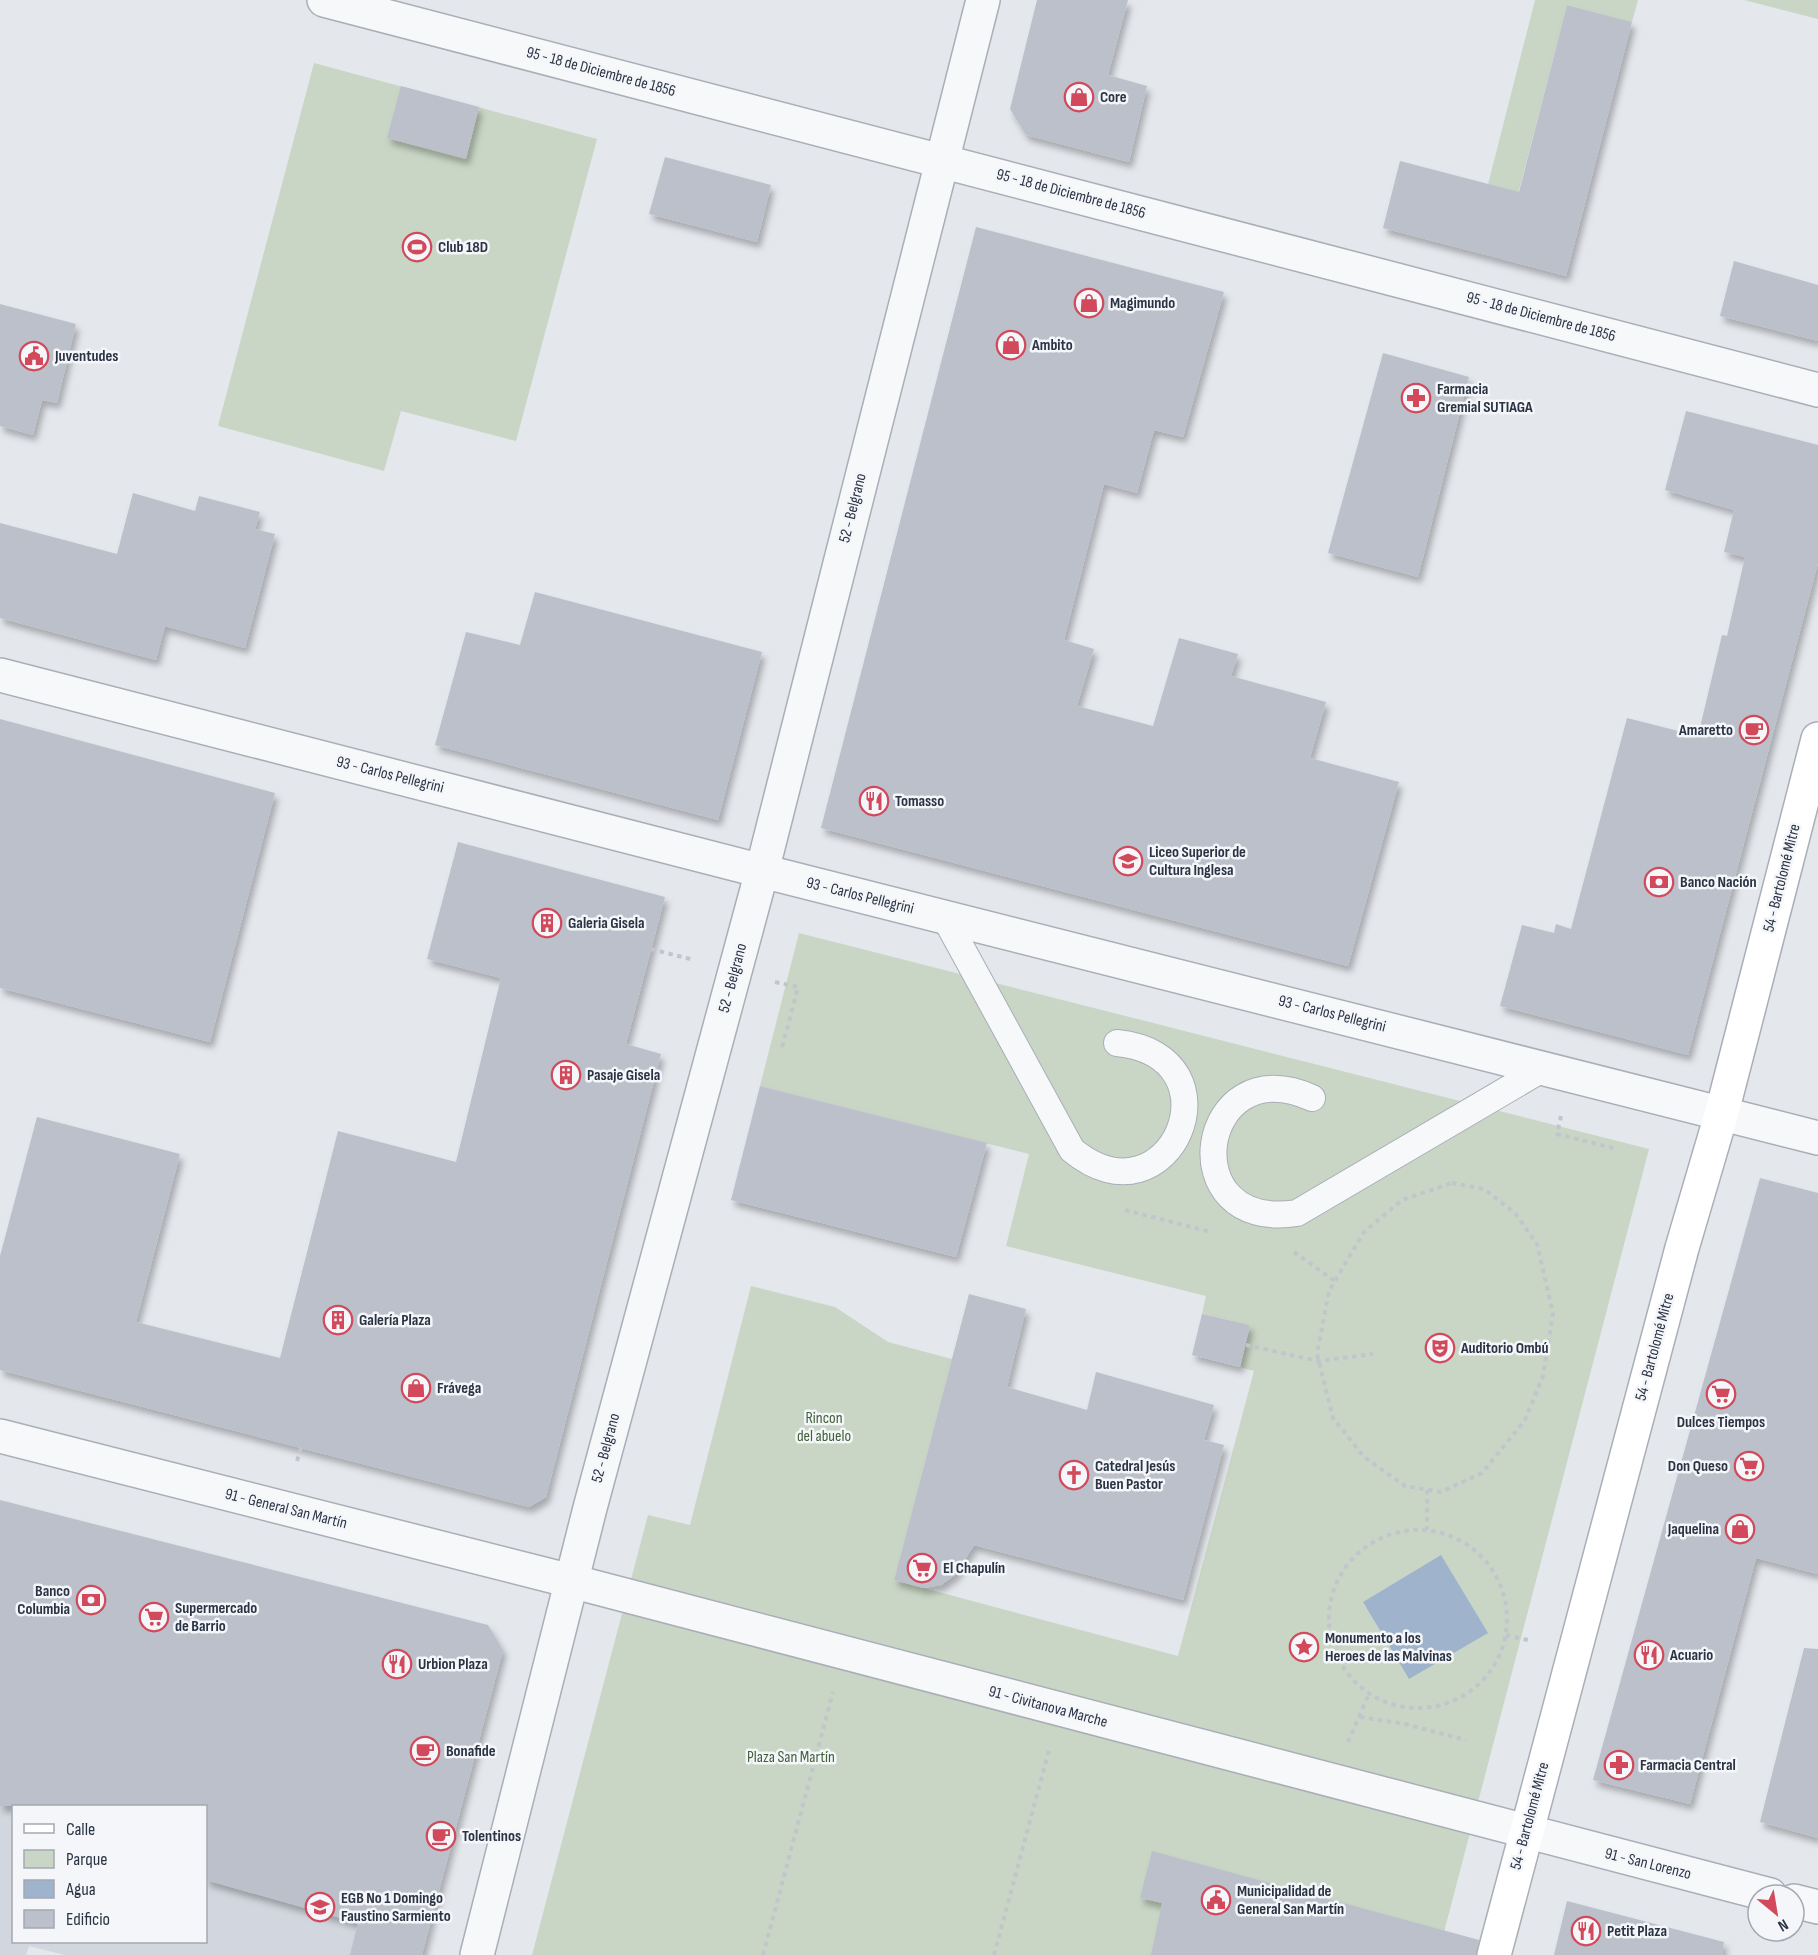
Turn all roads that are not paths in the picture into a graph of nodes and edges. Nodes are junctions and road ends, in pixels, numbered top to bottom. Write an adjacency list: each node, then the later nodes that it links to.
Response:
1 (324, 0): 3 (street, 95 - 18 de Diciembre de 1856)
2 (983, 0): 3 (street, 52 - Belgrano)
3 (943, 160): 4 (street, 95 - 18 de Diciembre de 1856); 7 (street, 52 - Belgrano)
4 (1818, 390)
5 (0, 675): 7 (street, 93 - Carlos Pellegrini)
6 (1818, 739): 12 (street, 54 - Bartolomé Mitre)
7 (762, 871): 8 (street, 93 - Carlos Pellegrini); 15 (street, 52 - Belgrano)
8 (944, 916): 9 (lane); 10 (street, 93 - Carlos Pellegrini)
9 (1117, 1043)
10 (1544, 1068): 11 (lane); 12 (street, 93 - Carlos Pellegrini)
11 (1312, 1098)
12 (1722, 1112): 13 (street, 93 - Carlos Pellegrini); 16 (street, 54 - Bartolomé Mitre)
13 (1818, 1138)
14 (0, 1436): 15 (street, 91 - General San Martín)
15 (571, 1581): 16 (street, 91 - Civitanova Marche); 18 (street, 52 - Belgrano)
16 (1526, 1833): 17 (street, 91 - San Lorenzo); 19 (street, 54 - Bartolomé Mitre)
17 (1746, 1889)
18 (477, 1955)
19 (1494, 1955)

